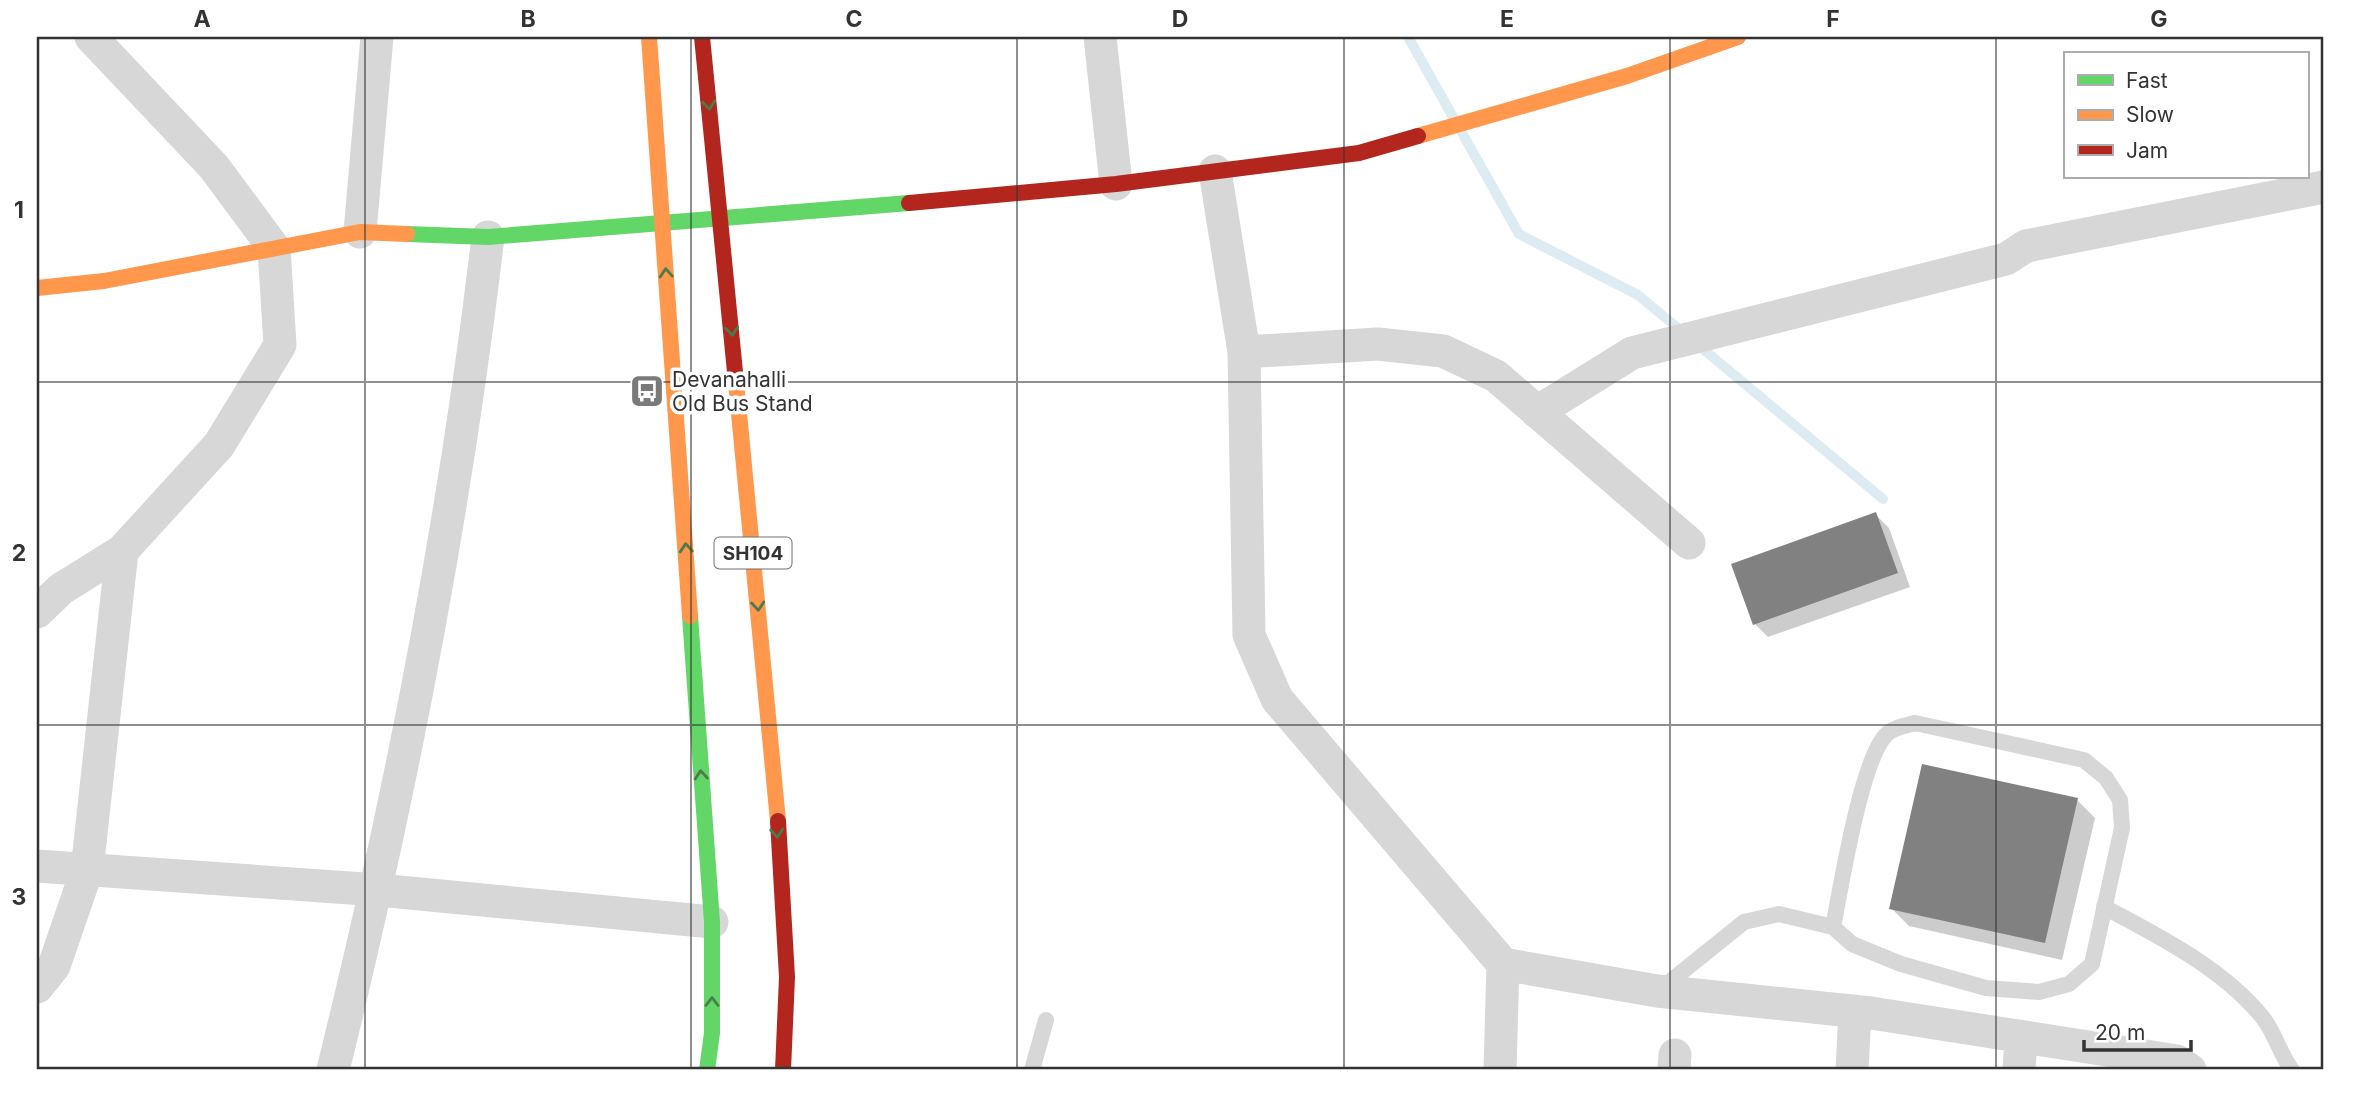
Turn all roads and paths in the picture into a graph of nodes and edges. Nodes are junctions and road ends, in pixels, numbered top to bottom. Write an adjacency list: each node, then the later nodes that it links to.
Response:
1 (92, 37): 15 (street)
2 (377, 37): 13 (street)
3 (649, 37): 12 (main road, SH104)
4 (702, 37): 11 (main road, SH104, one-way to 11)
5 (1100, 37): 9 (street)
6 (1738, 37): 7 (main road)
7 (1693, 45): 8 (main road)
8 (1215, 171): 9 (main road); 17 (street)
9 (1116, 184): 11 (main road)
10 (2324, 187): 18 (street)
11 (720, 220): 12 (main road); 37 (main road, SH104, one-way to 37)
12 (663, 221): 14 (main road); 26 (main road, SH104, one-way to 12)
13 (360, 232): 14 (main road); 15 (main road)
14 (488, 237): 24 (street)
15 (274, 248): 16 (main road); 20 (street)
16 (37, 288)
17 (1244, 352): 18 (street); 28 (street)
18 (1538, 412): 19 (street)
19 (1689, 543)
20 (122, 551): 21 (street); 23 (street)
21 (37, 612)
22 (37, 866): 23 (street)
23 (87, 870): 24 (street); 29 (street)
24 (378, 890): 26 (street); 35 (street)
25 (2104, 907): 27 (lane); 27 (lane); 42 (lane)
26 (712, 922): 36 (main road, SH104, one-way to 26)
27 (1833, 927): 30 (lane)
28 (1503, 964): 30 (street); 39 (street)
29 (37, 987)
30 (1657, 991): 31 (street)
31 (1855, 1012): 33 (street); 40 (street)
32 (1046, 1020): 38 (lane)
33 (2021, 1037): 34 (street); 41 (street)
34 (2181, 1067)
35 (333, 1070)
36 (707, 1070)
37 (783, 1070)
38 (1032, 1070)
39 (1500, 1070)
40 (1852, 1070)
41 (2019, 1070)
42 (2292, 1070)

